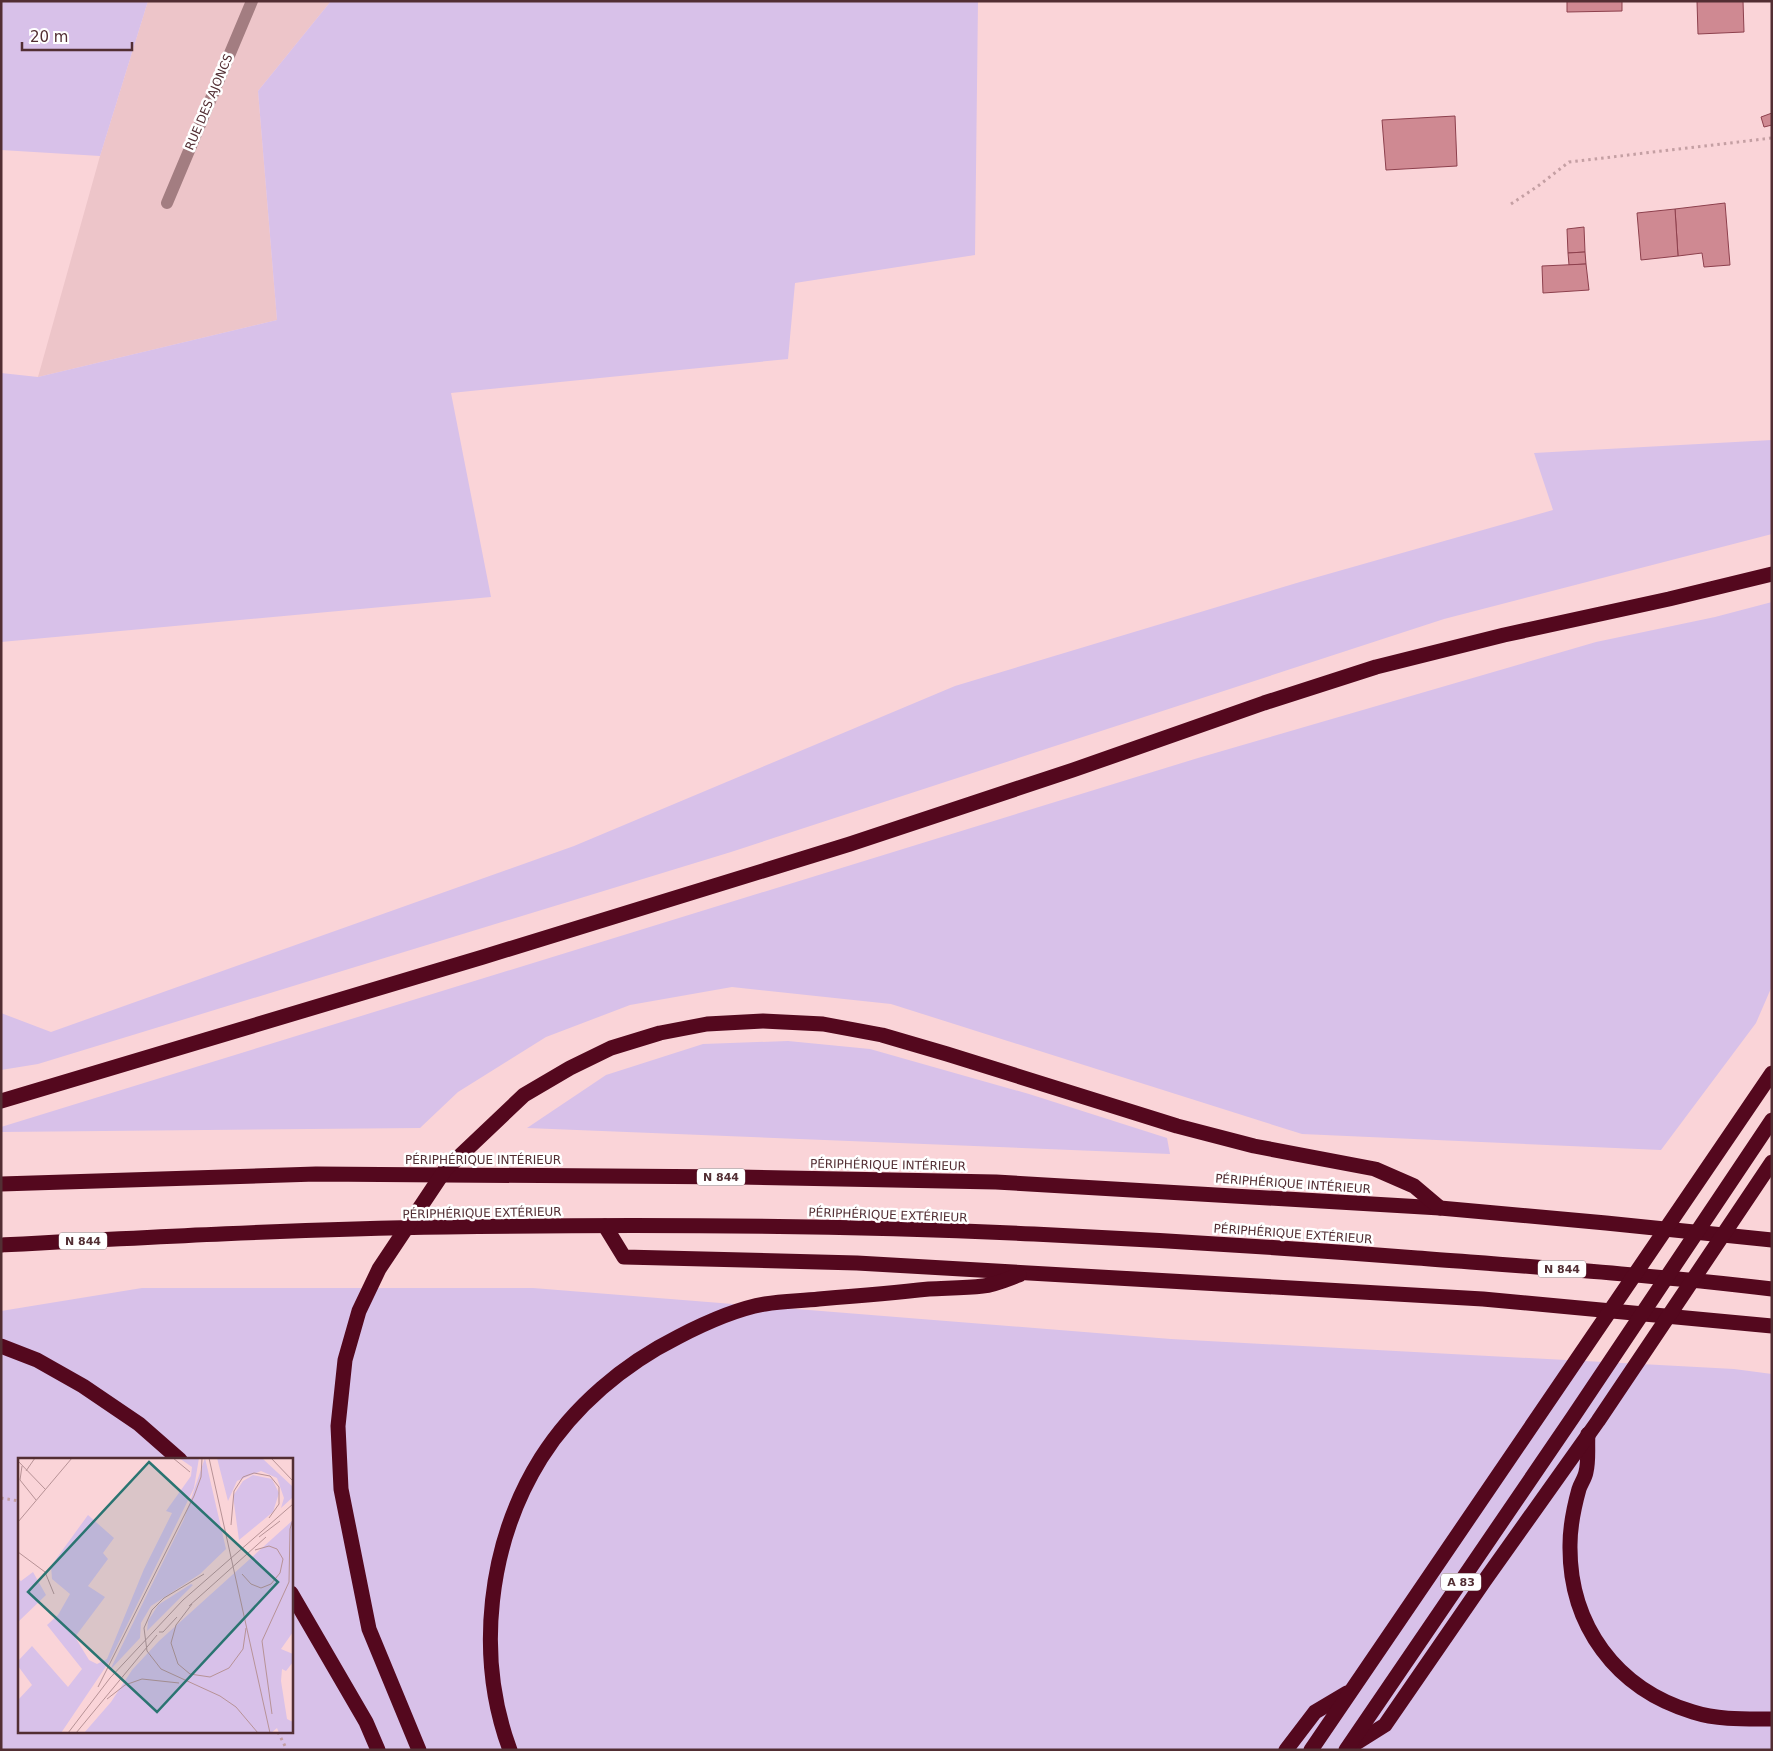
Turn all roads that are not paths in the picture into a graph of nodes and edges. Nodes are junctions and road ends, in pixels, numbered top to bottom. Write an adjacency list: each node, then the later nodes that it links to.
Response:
1 (252, 1): 2 (street, RUE DES AJONCS)
2 (166, 203)
3 (1772, 574): 5 (highway)
4 (1772, 1073): 20 (highway, A 83)
5 (1, 1101)
6 (1772, 1120): 22 (highway, A 83)
7 (1772, 1162): 17 (highway)
8 (1, 1184): 9 (highway, PÉRIPHÉRIQUE INTÉRIEUR / N 844)
9 (1440, 1208): 11 (highway, PÉRIPHÉRIQUE INTÉRIEUR / N 844); 24 (highway)
10 (605, 1226): 12 (highway, PÉRIPHÉRIQUE EXTÉRIEUR / N 844); 13 (highway); 14 (highway, PÉRIPHÉRIQUE EXTÉRIEUR / N 844)
11 (1772, 1240)
12 (1, 1245)
13 (1026, 1272): 15 (highway); 25 (highway)
14 (1772, 1290)
15 (1772, 1326)
16 (1, 1346): 18 (highway)
17 (1588, 1434): 21 (highway); 22 (highway)
18 (178, 1458)
19 (292, 1595): 23 (highway)
20 (1353, 1689): 26 (highway); 27 (highway, A 83)
21 (1772, 1719)
22 (1347, 1749)
23 (378, 1750)
24 (419, 1750)
25 (510, 1750)
26 (1286, 1750)
27 (1311, 1750)

